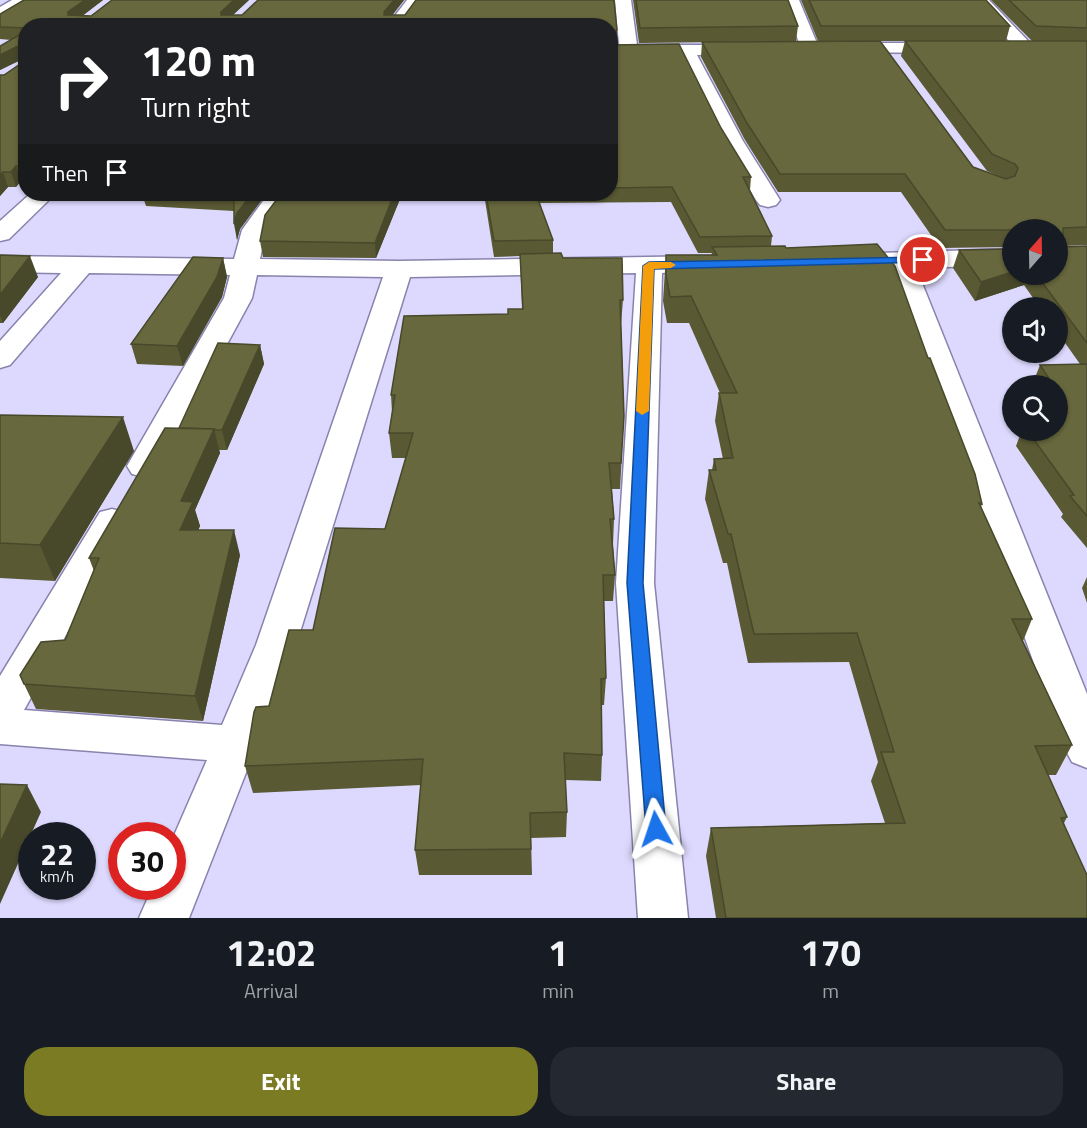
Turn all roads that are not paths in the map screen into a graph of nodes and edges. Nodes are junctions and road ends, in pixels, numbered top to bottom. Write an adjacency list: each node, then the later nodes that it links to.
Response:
1 (23, 0): 6 (street)
2 (415, 0): 7 (street)
3 (623, 0): 17 (street)
4 (791, 0): 9 (street)
5 (980, 0): 13 (street)
6 (0, 14)
7 (401, 18)
8 (788, 48): 9 (street)
9 (810, 48): 10 (street)
10 (883, 48): 11 (street); 18 (street)
11 (966, 48)
12 (1001, 48): 13 (street)
13 (1025, 48): 14 (street)
14 (1047, 48)
15 (765, 49): 16 (street)
16 (685, 50): 17 (street); 19 (street)
17 (620, 51)
18 (900, 69)
19 (768, 200)
20 (35, 201): 22 (street)
21 (274, 201): 30 (street)
22 (0, 234)
23 (1002, 257): 24 (street)
24 (901, 261): 25 (street); 36 (street)
25 (823, 262)
26 (0, 264): 28 (street)
27 (732, 264): 29 (street)
28 (81, 266): 30 (street); 32 (street)
29 (649, 266): 31 (street); 38 (street)
30 (246, 268): 31 (street); 33 (street)
31 (399, 269): 35 (street)
32 (0, 359)
33 (0, 713)
34 (0, 726): 35 (street)
35 (235, 744): 37 (street)
36 (1087, 749)
37 (164, 918)
38 (663, 918)

